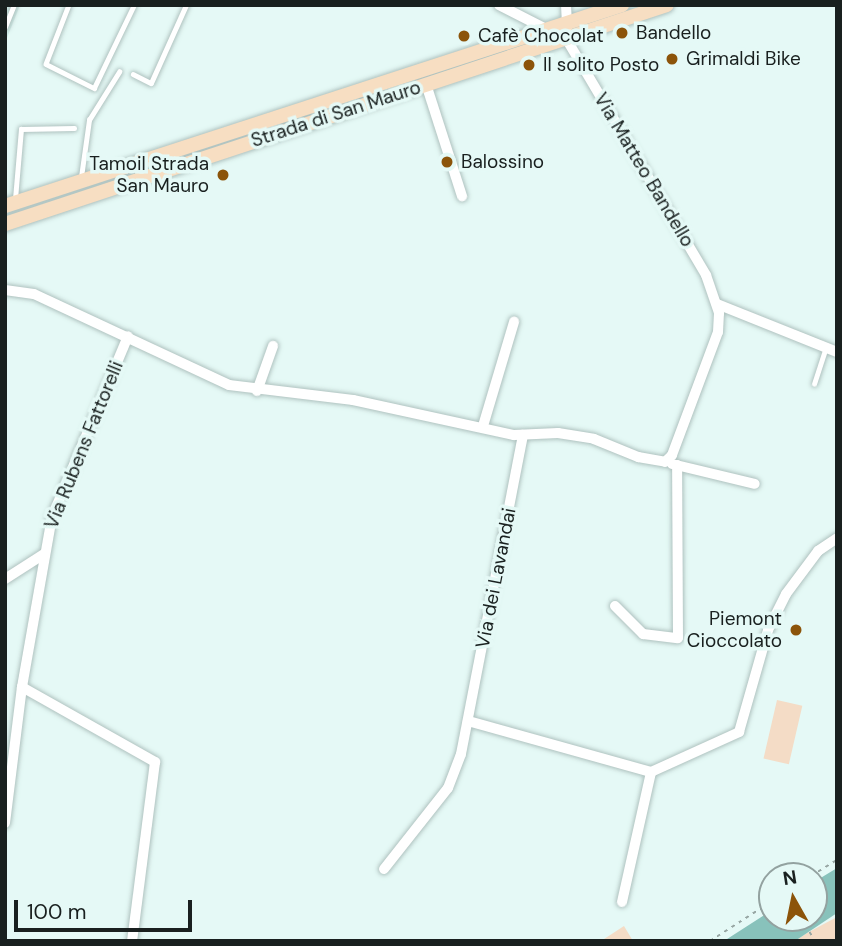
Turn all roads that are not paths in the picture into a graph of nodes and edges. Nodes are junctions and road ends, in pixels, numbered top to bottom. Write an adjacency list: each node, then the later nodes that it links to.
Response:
1 (14, 5): 9 (lane)
2 (69, 5): 14 (lane)
3 (135, 5): 14 (lane)
4 (186, 5): 13 (lane)
5 (499, 5): 10 (street)
6 (566, 5): 11 (street)
7 (622, 5): 11 (main road, Strada di San Mauro)
8 (667, 5): 11 (main road, Strada di San Mauro)
9 (5, 27)
10 (548, 30): 11 (main road, Strada di San Mauro); 18 (main road, Strada di San Mauro)
11 (567, 31): 15 (main road, Strada di San Mauro); 23 (street, Via Matteo Bandello)
12 (119, 72): 16 (lane)
13 (133, 74)
14 (100, 79): 16 (lane)
15 (426, 84): 19 (street); 21 (main road, Strada di San Mauro)
16 (111, 86): 18 (lane)
17 (74, 128): 20 (lane)
18 (80, 181): 20 (main road, Strada di San Mauro)
19 (462, 196)
20 (10, 204)
21 (5, 224)
22 (5, 290): 25 (street)
23 (716, 304): 27 (street); 33 (street)
24 (514, 322): 31 (street)
25 (128, 336): 30 (street); 37 (street, Via Rubens Fattorelli)
26 (273, 346): 30 (street)
27 (827, 347): 28 (street); 29 (lane)
28 (837, 352)
29 (814, 384)
30 (257, 391): 31 (street)
31 (483, 426): 32 (street)
32 (523, 435): 33 (street); 41 (street, Via dei Lavandai)
33 (665, 462): 34 (street)
34 (677, 465): 35 (street); 39 (street)
35 (755, 484)
36 (837, 538): 42 (street)
37 (44, 554): 38 (street, Via Rubens Fattorelli); 40 (street, Via Rubens Fattorelli)
38 (5, 579)
39 (615, 606)
40 (22, 687): 43 (street, Via Rubens Fattorelli); 46 (street)
41 (468, 721): 42 (street); 44 (street, Via dei Lavandai)
42 (651, 772): 45 (street)
43 (5, 823)
44 (383, 869)
45 (621, 902)
46 (132, 941)

